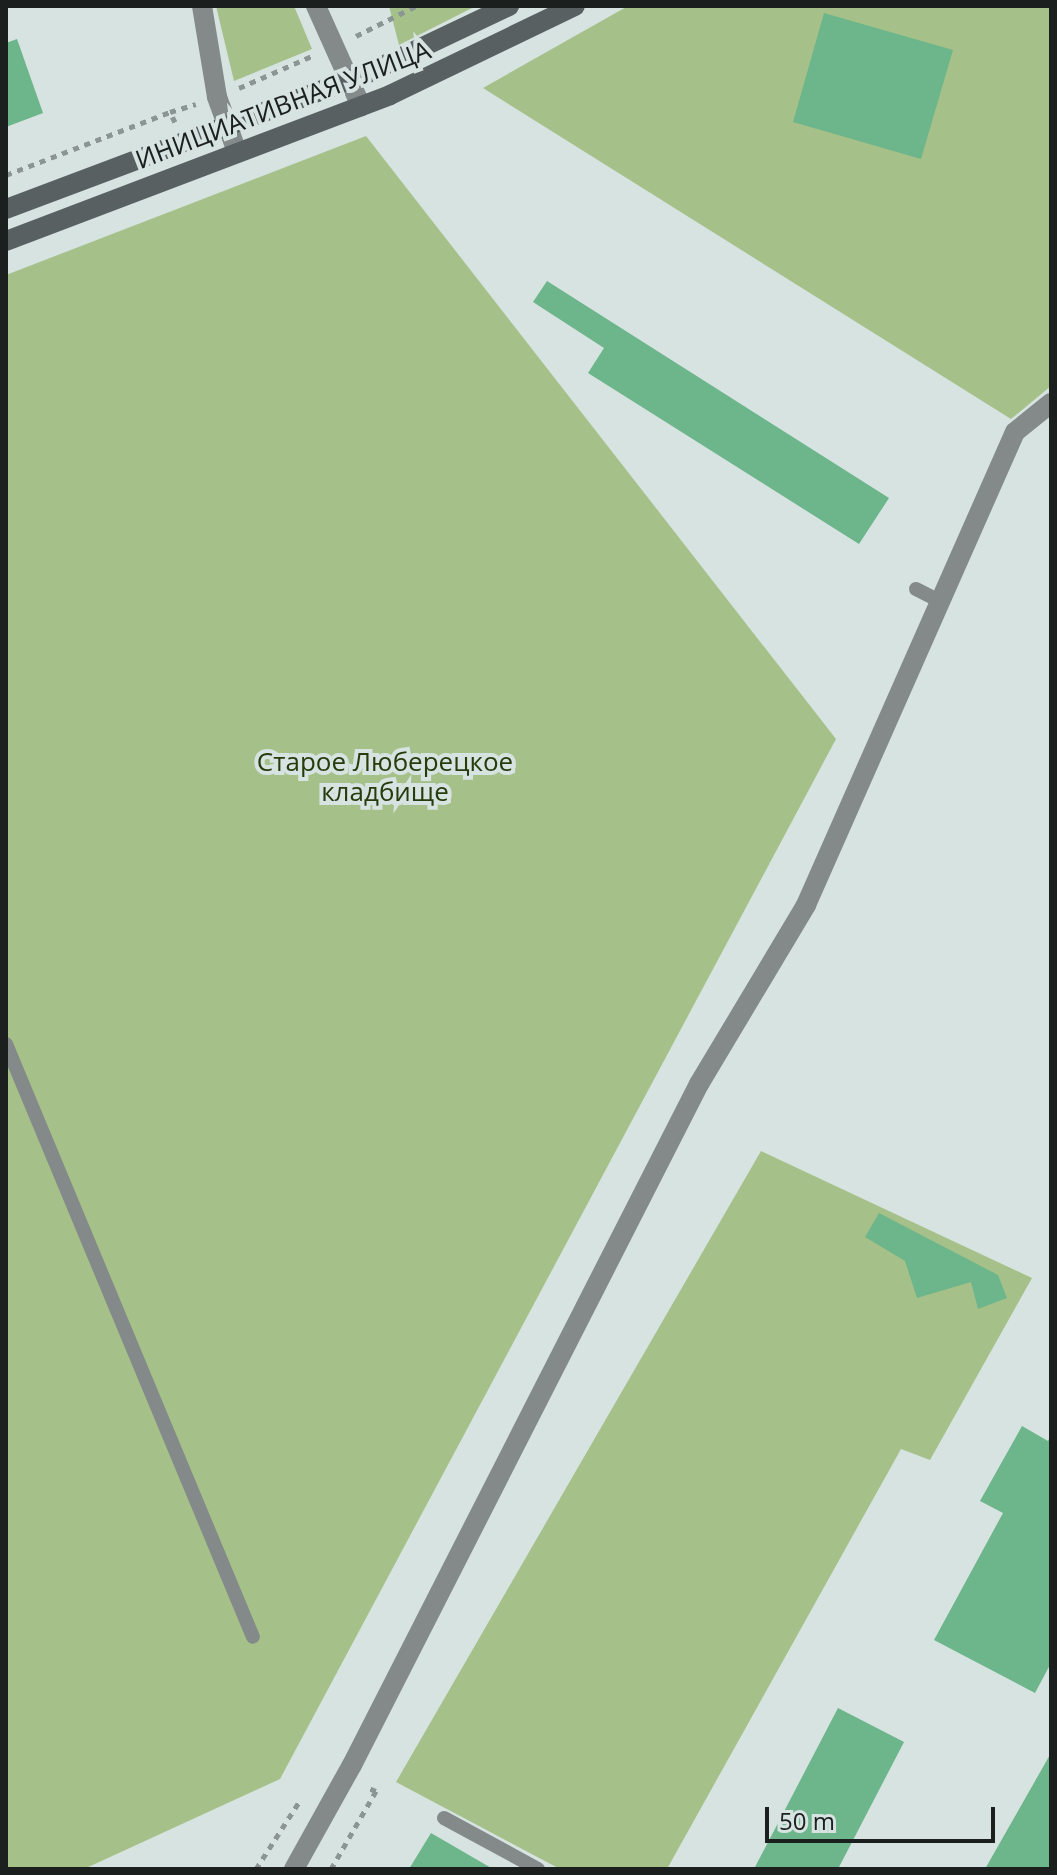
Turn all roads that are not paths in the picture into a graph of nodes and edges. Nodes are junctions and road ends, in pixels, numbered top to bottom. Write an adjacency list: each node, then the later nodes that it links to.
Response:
1 (202, 6): 7 (street)
2 (316, 6): 5 (street)
3 (509, 6): 5 (main road, ИНИЦИАТИВНАЯ УЛИЦА)
4 (575, 6): 6 (main road, ИНИЦИАТИВНАЯ УЛИЦА)
5 (349, 79): 6 (street); 7 (main road, ИНИЦИАТИВНАЯ УЛИЦА)
6 (361, 106): 8 (main road, ИНИЦИАТИВНАЯ УЛИЦА)
7 (227, 127): 8 (street); 9 (main road, ИНИЦИАТИВНАЯ УЛИЦА)
8 (237, 152): 10 (main road, ИНИЦИАТИВНАЯ УЛИЦА)
9 (6, 209)
10 (6, 241)
11 (1051, 403): 13 (street)
12 (916, 589): 13 (lane)
13 (940, 601): 17 (street)
14 (6, 1044): 15 (lane)
15 (253, 1637)
16 (444, 1818): 18 (lane)
17 (294, 1869)
18 (538, 1869)

